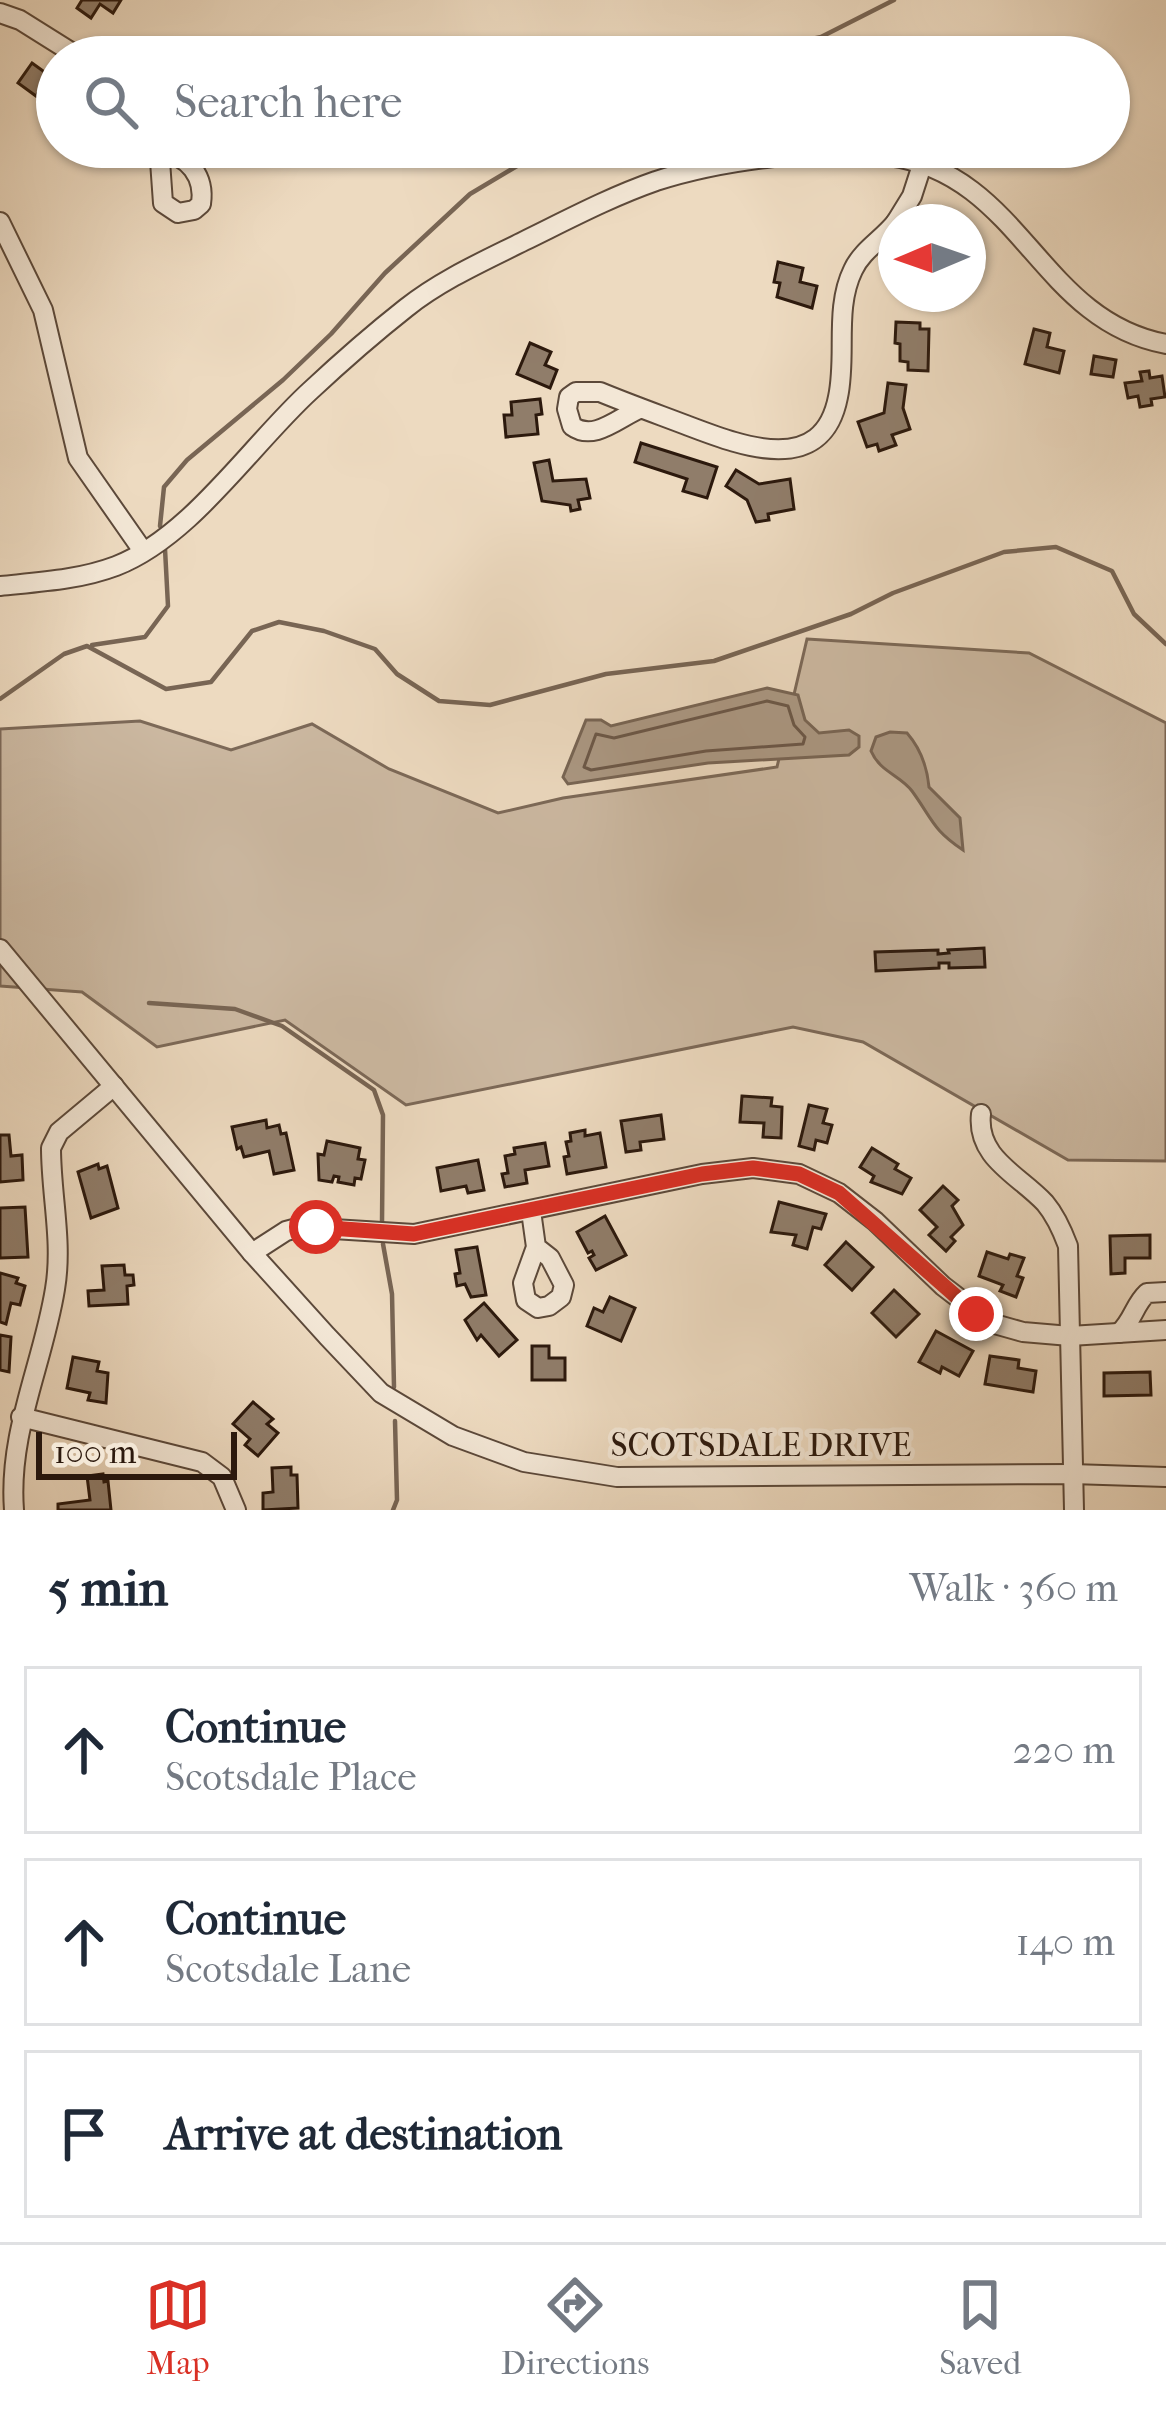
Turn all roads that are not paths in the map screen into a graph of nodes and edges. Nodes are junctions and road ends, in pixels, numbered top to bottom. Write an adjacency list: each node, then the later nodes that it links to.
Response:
1 (0, 13): 2 (street)
2 (46, 36)
3 (717, 168): 11 (street)
4 (920, 168): 6 (street)
5 (933, 168): 9 (street)
6 (906, 204)
7 (0, 222): 11 (street)
8 (878, 240): 10 (street)
9 (1166, 344)
10 (641, 408)
11 (143, 551): 12 (street)
12 (0, 586)
13 (0, 949): 14 (street, SCOTSDALE DRIVE)
14 (114, 1086): 18 (street, SCOTSDALE DRIVE); 23 (street)
15 (981, 1114): 22 (street)
16 (531, 1211): 17 (street); 18 (street); 22 (street)
17 (536, 1247)
18 (251, 1253): 24 (street, SCOTSDALE DRIVE)
19 (1166, 1292): 21 (street)
20 (1166, 1330): 21 (street)
21 (1119, 1333): 22 (street)
22 (1070, 1336): 24 (street)
23 (21, 1417): 26 (street); 27 (street)
24 (1072, 1474): 25 (street, SCOTSDALE DRIVE); 28 (street)
25 (1166, 1477)
26 (14, 1510)
27 (236, 1510)
28 (1074, 1510)

